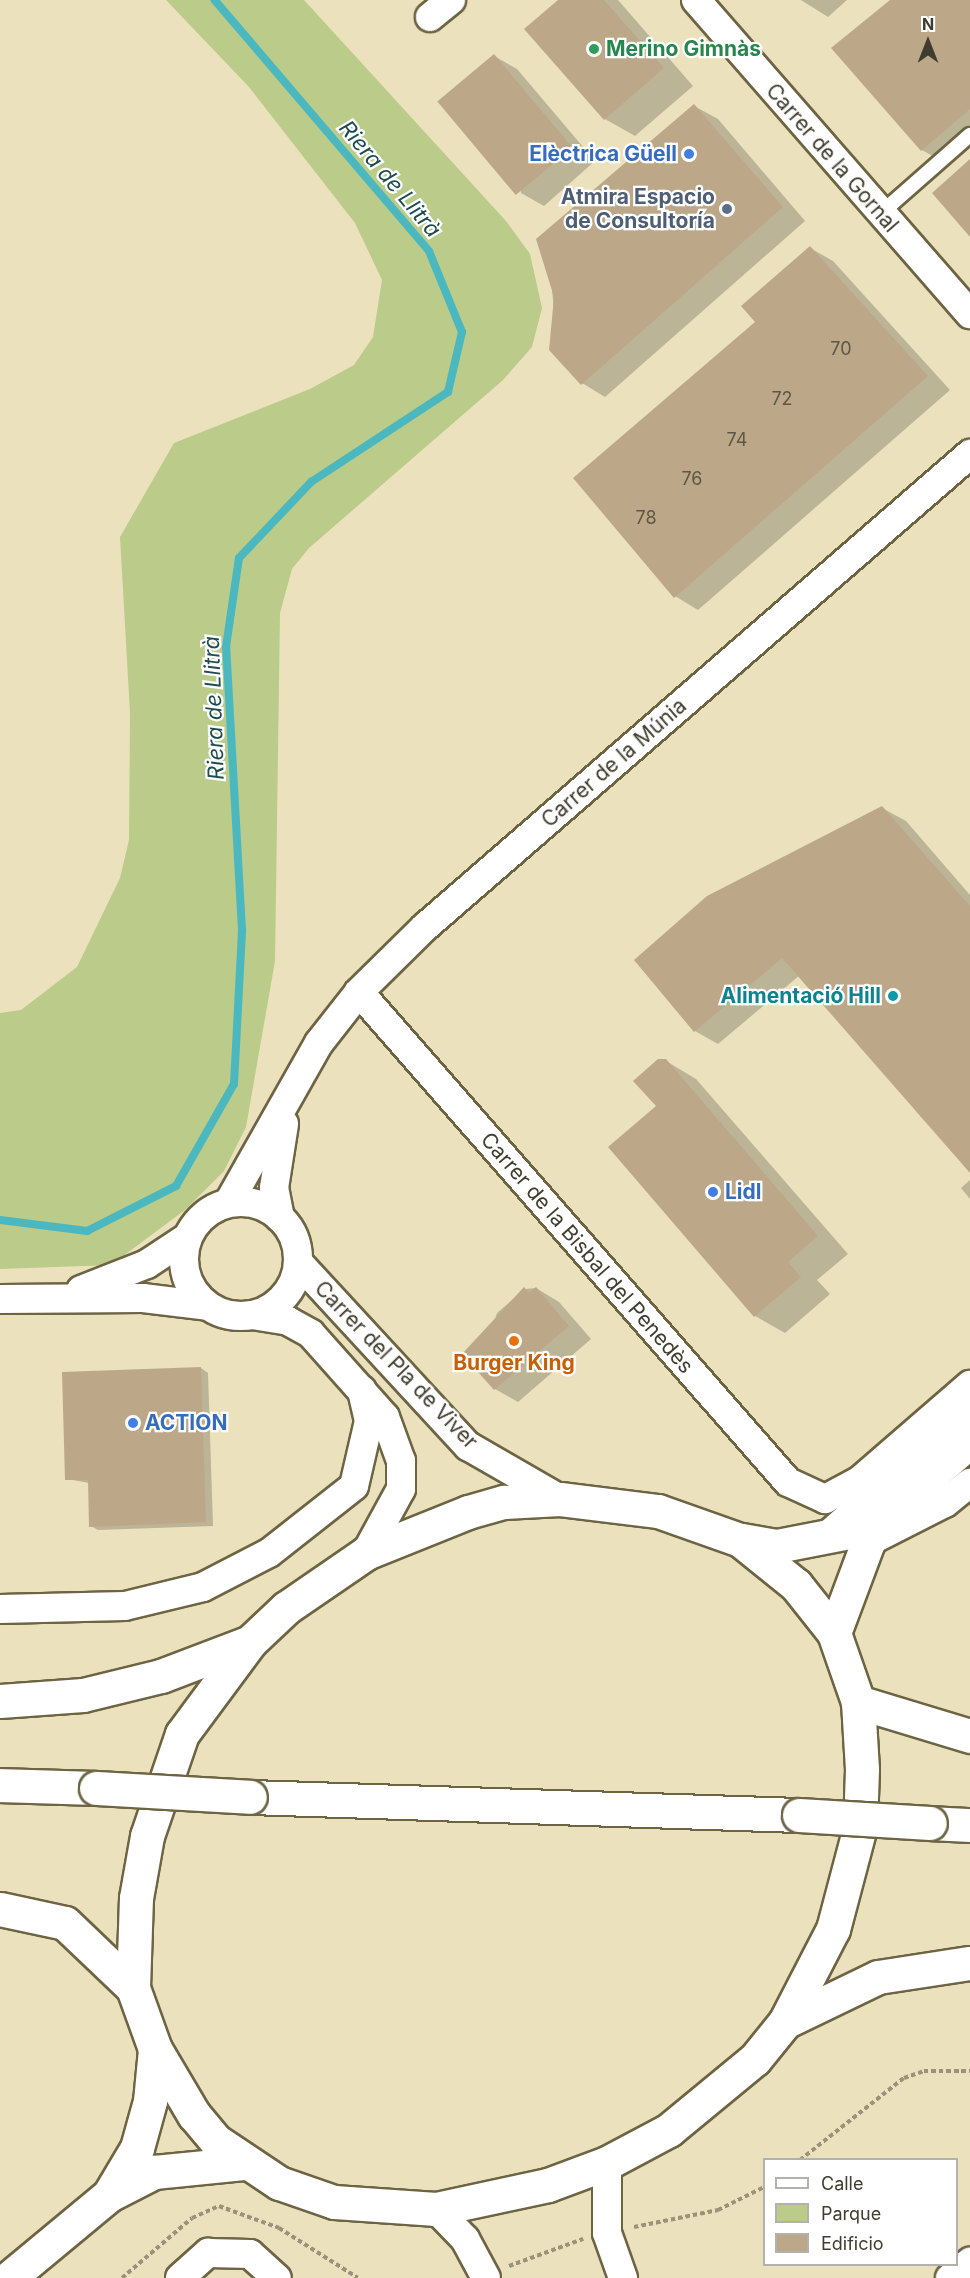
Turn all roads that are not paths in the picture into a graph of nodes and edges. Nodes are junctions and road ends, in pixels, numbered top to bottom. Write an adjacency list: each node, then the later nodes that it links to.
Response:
1 (696, 0): 3 (street, Carrer de la Gornal)
2 (970, 135): 3 (lane)
3 (880, 214): 4 (street, Carrer de la Gornal)
4 (970, 314)
5 (970, 454): 6 (street, Carrer de la Múnia)
6 (359, 992): 7 (street, Carrer de la Múnia); 16 (street, Carrer de la Bisbal del Penedès)
7 (290, 1099): 8 (street, Carrer de la Múnia); 9 (street, Carrer de la Múnia)
8 (229, 1202): 9 (street); 10 (street)
9 (280, 1218): 11 (street)
10 (188, 1237): 12 (street); 14 (street)
11 (298, 1262): 15 (street); 21 (street, Carrer del Pla de Viver)
12 (51, 1297): 13 (street); 14 (street)
13 (0, 1299)
14 (208, 1306): 15 (street)
15 (252, 1315): 17 (street, Carrer del Pla de Viver)
16 (970, 1385)
17 (362, 1390): 26 (street, Carrer del Pla de Viver); 27 (street)
18 (970, 1409): 24 (street)
19 (970, 1441): 22 (main road)
20 (970, 1483): 25 (street)
21 (560, 1499): 23 (main road); 26 (main road)
22 (891, 1510): 24 (main road); 25 (main road)
23 (740, 1540): 24 (main road); 28 (main road)
24 (821, 1541)
25 (868, 1542): 28 (main road)
26 (366, 1553): 29 (main road)
27 (0, 1609)
28 (834, 1633): 31 (main road)
29 (250, 1642): 30 (main road); 37 (main road)
30 (0, 1701)
31 (858, 1702): 32 (main road); 38 (main road)
32 (970, 1736)
33 (0, 1785): 34 (main road, bridge)
34 (970, 1825)
35 (0, 1909): 37 (main road)
36 (970, 1963): 38 (main road)
37 (133, 1988): 39 (main road)
38 (785, 2022): 41 (main road)
39 (155, 2049): 40 (main road); 42 (main road)
40 (244, 2163): 42 (main road); 43 (main road)
41 (607, 2163): 43 (main road); 49 (street)
42 (109, 2195): 45 (main road)
43 (436, 2209): 48 (street)
44 (970, 2262): 50 (street)
45 (9, 2278)
46 (180, 2278): 47 (street)
47 (277, 2278)
48 (486, 2278)
49 (623, 2278)
50 (950, 2278)

